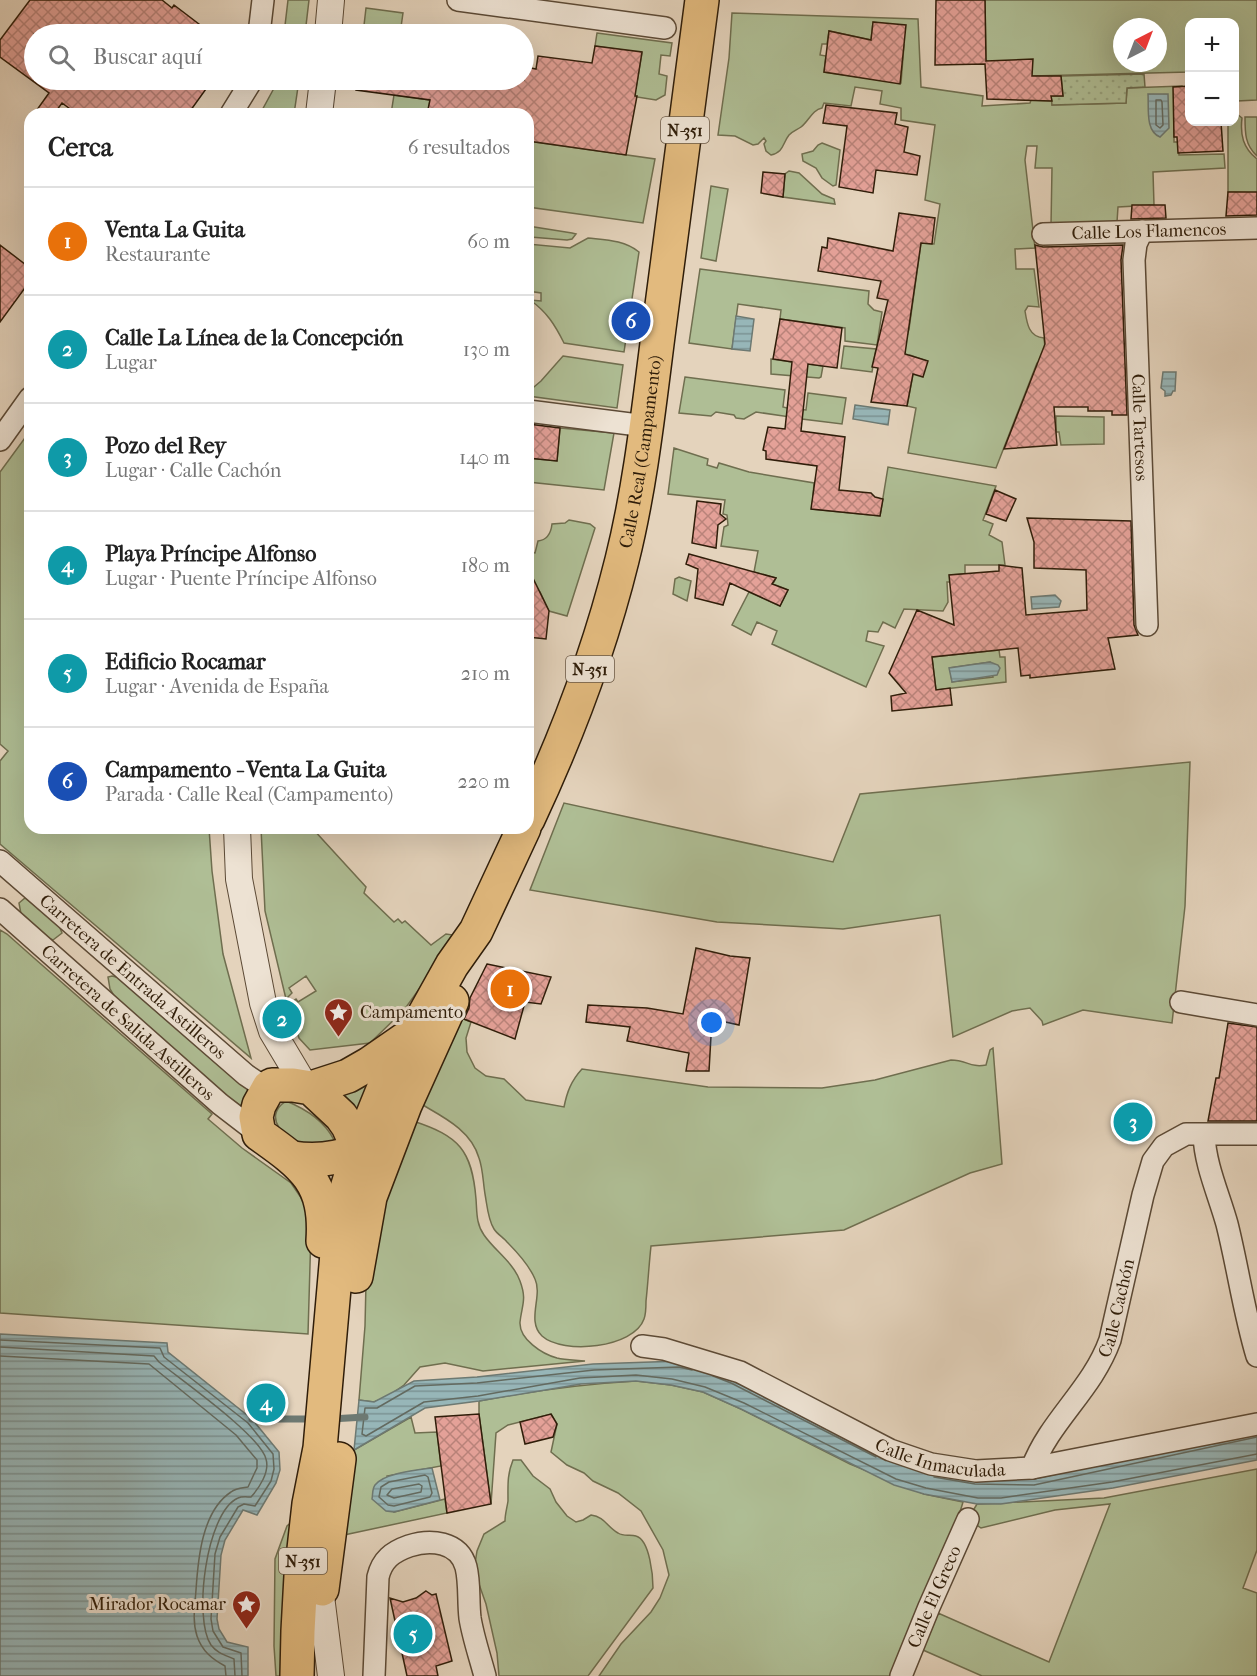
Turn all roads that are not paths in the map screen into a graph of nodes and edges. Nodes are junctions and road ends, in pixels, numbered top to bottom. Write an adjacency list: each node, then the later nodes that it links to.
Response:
1 (263, 0): 5 (street)
2 (331, 0): 6 (street)
3 (458, 0): 7 (street)
4 (702, 0): 17 (highway, Calle Real (Campamento) / N-351)
5 (260, 24)
6 (329, 24)
7 (665, 28)
8 (246, 90): 10 (street)
9 (321, 90): 11 (street)
10 (235, 108)
11 (320, 108)
12 (1257, 228): 13 (street, Calle Los Flamencos)
13 (1142, 231): 14 (street, Calle Los Flamencos); 19 (street, Calle Tartesos)
14 (1043, 234)
15 (24, 406): 18 (street)
16 (534, 412): 17 (street)
17 (646, 426): 20 (highway, Calle Real (Campamento) / N-351)
18 (0, 440)
19 (1147, 626)
20 (534, 795)
21 (237, 834): 28 (street)
22 (521, 834): 25 (highway)
23 (0, 861): 30 (street, Carretera de Entrada Astilleros)
24 (0, 909): 33 (street, Carretera de Salida Astilleros)
25 (476, 931): 29 (highway); 32 (highway)
26 (1181, 1002): 27 (street)
27 (1257, 1015)
28 (272, 1031): 30 (street); 31 (street)
29 (412, 1034): 31 (highway); 36 (highway)
30 (271, 1086): 31 (highway); 33 (highway)
31 (309, 1088): 36 (highway)
32 (405, 1106): 36 (highway); 38 (highway)
33 (259, 1134): 37 (highway)
34 (1257, 1134): 35 (street)
35 (1204, 1135): 41 (street); 44 (street, Calle Cachón)
36 (359, 1149): 37 (highway); 38 (highway); 39 (highway)
37 (293, 1158): 39 (highway)
38 (358, 1255): 39 (highway)
39 (333, 1323): 43 (highway)
40 (642, 1346): 44 (street, Calle Inmaculada)
41 (1257, 1356)
42 (1257, 1424): 44 (street, Calle Inmaculada)
43 (323, 1448): 46 (highway, N-351); 47 (highway, N-351)
44 (1032, 1468)
45 (968, 1519): 52 (street, Calle El Greco)
46 (321, 1596): 48 (highway, N-351); 49 (street)
47 (297, 1676)
48 (319, 1676)
49 (331, 1676)
50 (374, 1676): 51 (street)
51 (485, 1676)
52 (901, 1676)

